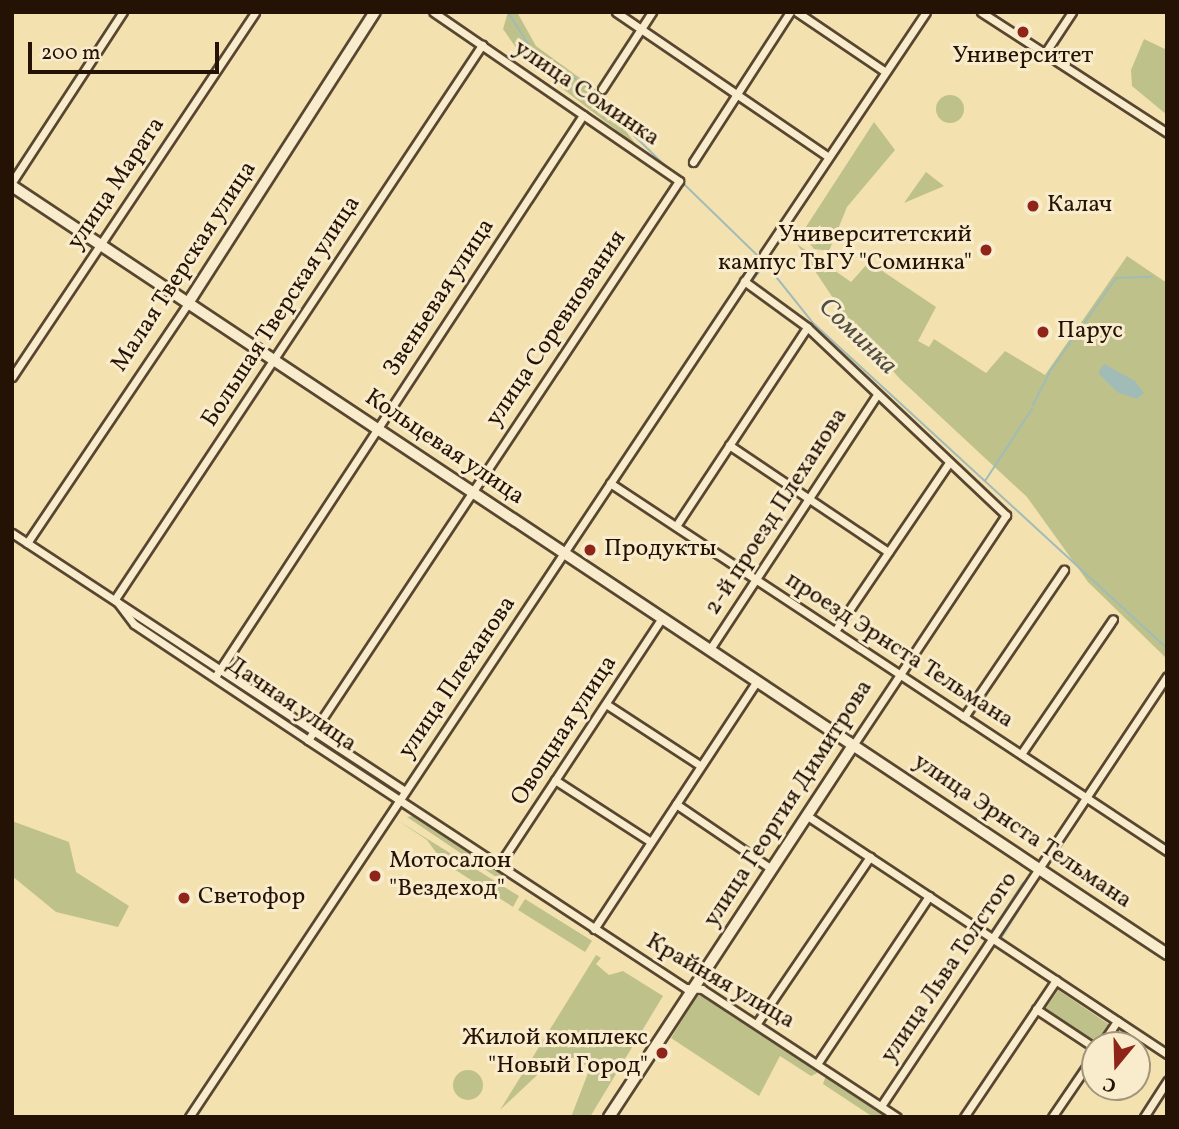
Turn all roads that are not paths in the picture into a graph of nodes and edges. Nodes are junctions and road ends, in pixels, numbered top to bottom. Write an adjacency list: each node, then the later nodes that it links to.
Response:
1 (123, 12): 22 (street)
2 (256, 12): 24 (street, улица Марата)
3 (375, 12): 26 (main road, Малая Тверская улица)
4 (433, 12): 13 (street, улица Соминка)
5 (616, 12): 12 (street)
6 (652, 12): 12 (street)
7 (790, 12): 17 (street)
8 (797, 12): 15 (street)
9 (926, 12): 15 (street, улица Плеханова)
10 (981, 12): 14 (street)
11 (1072, 12): 14 (street)
12 (642, 28): 16 (street); 17 (street)
13 (482, 46): 18 (street, улица Соминка); 28 (street, Большая Тверская улица)
14 (1045, 53): 19 (street)
15 (884, 71): 20 (street, улица Плеханова)
16 (602, 89)
17 (737, 94): 20 (street); 21 (street)
18 (583, 116): 23 (street, улица Соминка); 31 (street, Звеньевая улица)
19 (1167, 133)
20 (827, 155): 25 (street, улица Плеханова)
21 (693, 163)
22 (12, 184): 24 (main road, Кольцевая улица)
23 (676, 185): 35 (street, улица Соревнования)
24 (100, 244): 26 (main road, Кольцевая улица); 29 (street, улица Марата)
25 (744, 281): 27 (street); 34 (street, улица Плеханова)
26 (188, 303): 28 (main road, Кольцевая улица); 39 (street, Малая Тверская улица)
27 (807, 327): 30 (street); 32 (street)
28 (274, 360): 31 (main road, Кольцевая улица); 44 (street, Большая Тверская улица)
29 (12, 377)
30 (877, 395): 33 (street); 36 (street, 2-й проезд Плеханова)
31 (378, 429): 35 (main road, Кольцевая улица); 49 (street, Звеньевая улица)
32 (729, 444): 36 (street); 37 (street)
33 (947, 464): 40 (street); 50 (street, улица Георгия Димитрова)
34 (610, 483): 37 (street, проезд Эрнста Тельмана); 41 (street, улица Плеханова)
35 (472, 492): 41 (main road, Кольцевая улица); 56 (street, улица Соревнования)
36 (809, 498): 40 (street); 43 (street, 2-й проезд Плеханова)
37 (676, 526): 43 (street, проезд Эрнста Тельмана)
38 (12, 533): 39 (street, Дачная улица)
39 (27, 543): 44 (street, Дачная улица)
40 (888, 552): 47 (street)
41 (564, 553): 45 (main road, Кольцевая улица); 62 (street, улица Плеханова)
42 (1064, 570): 55 (street)
43 (756, 580): 47 (street, проезд Эрнста Тельмана); 48 (street, 2-й проезд Плеханова)
44 (115, 599): 49 (street, Дачная улица); 52 (street, Дачная улица)
45 (662, 618): 48 (main road, Кольцевая улица); 54 (street, Овощная улица)
46 (1113, 619): 59 (street)
47 (835, 631): 50 (street, проезд Эрнста Тельмана)
48 (710, 649): 53 (main road, Кольцевая улица)
49 (220, 669): 52 (street, Звеньевая улица); 56 (street, Дачная улица)
50 (900, 674): 55 (street, проезд Эрнста Тельмана); 58 (street, улица Георгия Димитрова)
51 (1167, 676): 63 (street, улица Льва Толстого)
52 (215, 677): 57 (street, Дачная улица)
53 (757, 681): 58 (main road, Кольцевая улица); 60 (street)
54 (606, 704): 60 (street); 61 (street, Овощная улица)
55 (964, 717): 59 (street, проезд Эрнста Тельмана)
56 (314, 731): 57 (street, улица Соревнования); 62 (street, Дачная улица)
57 (308, 740): 64 (street, Дачная улица)
58 (853, 745): 66 (main road, улица Георгия Димитрова); 71 (main road, улица Эрнста Тельмана)
59 (1021, 754): 63 (street, проезд Эрнста Тельмана)
60 (701, 766): 65 (street)
61 (555, 780): 67 (street); 70 (street, Овощная улица)
62 (405, 791): 64 (street, улица Плеханова)
63 (1086, 798): 68 (street, проезд Эрнста Тельмана); 71 (street, улица Льва Толстого)
64 (400, 800): 70 (street, Дачная улица); 89 (street, улица Плеханова)
65 (676, 804): 67 (street); 72 (street)
66 (806, 815): 69 (street); 72 (main road, улица Георгия Димитрова)
67 (651, 842): 74 (street)
68 (1167, 851)
69 (870, 857): 73 (street); 81 (street)
70 (499, 865): 74 (street, Дачная улица)
71 (1040, 868): 75 (street, улица Льва Толстого); 76 (main road, улица Эрнста Тельмана)
72 (770, 869): 78 (main road, улица Георгия Димитрова)
73 (929, 896): 75 (street); 85 (street)
74 (594, 929): 78 (street, Крайняя улица)
75 (992, 938): 77 (street); 88 (street, улица Льва Толстого)
76 (1167, 954)
77 (1056, 980): 79 (street); 80 (street)
78 (694, 988): 81 (street, Крайняя улица); 90 (main road, улица Георгия Димитрова)
79 (1036, 1009): 83 (street); 92 (street)
80 (1117, 1021): 82 (street); 84 (street)
81 (757, 1023): 85 (street, Крайняя улица)
82 (1110, 1031)
83 (1081, 1039)
84 (1167, 1054)
85 (817, 1064): 88 (street, Крайняя улица)
86 (1081, 1075): 93 (street)
87 (1167, 1081): 94 (street)
88 (881, 1106): 91 (street, Крайняя улица)
89 (189, 1117)
90 (609, 1117)
91 (897, 1117)
92 (964, 1117)
93 (1052, 1117)
94 (1143, 1117)

